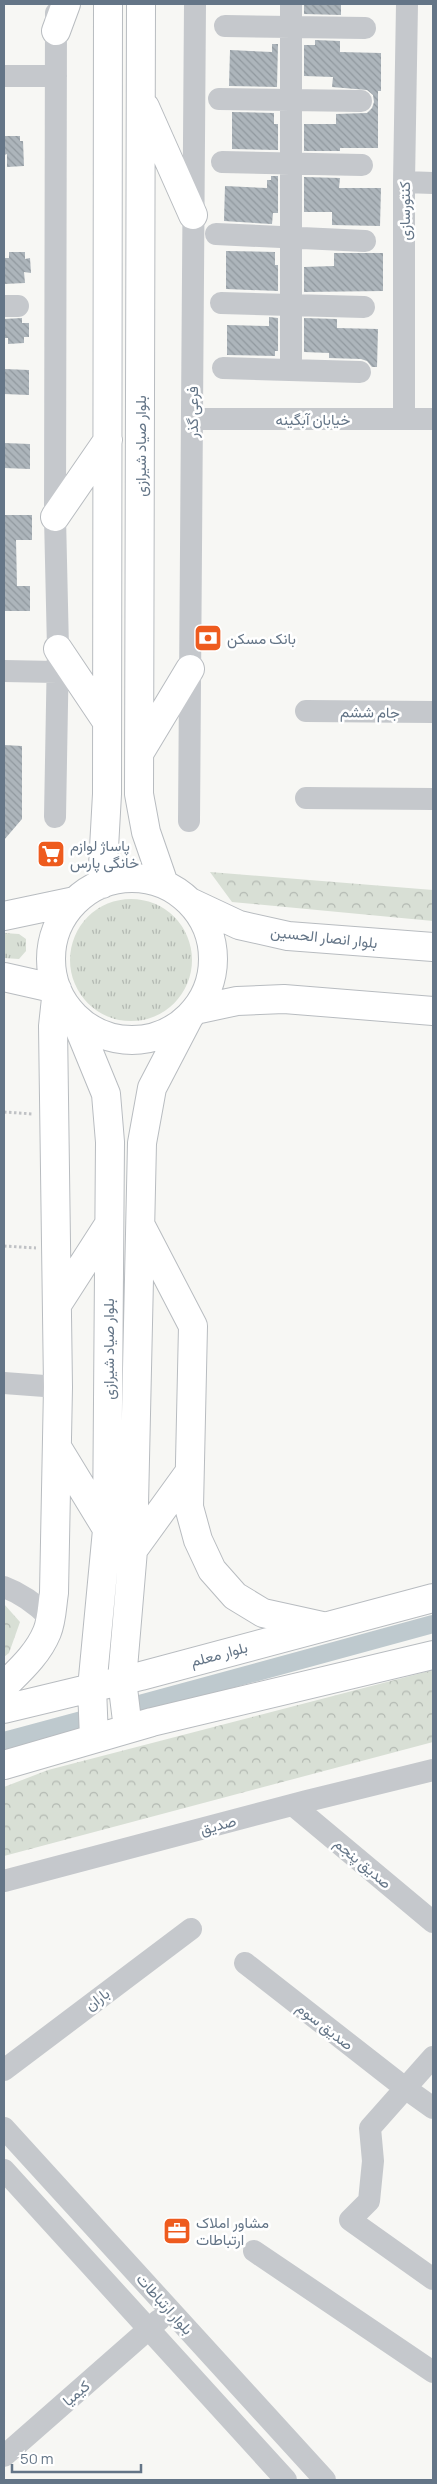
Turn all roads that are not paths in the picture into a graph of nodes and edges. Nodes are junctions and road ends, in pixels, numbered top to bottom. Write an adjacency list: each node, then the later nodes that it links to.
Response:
1 (56, 4): 11 (street)
2 (66, 4): 11 (main road)
3 (108, 4): 36 (main road)
4 (141, 4): 14 (main road, بلوار صیاد شیرازی)
5 (195, 4): 23 (street, فرعی گذر)
6 (291, 4): 9 (street)
7 (407, 4): 21 (street, کنتورسازی)
8 (225, 26): 9 (street)
9 (291, 27): 10 (street); 16 (street)
10 (365, 28)
11 (56, 31): 13 (street)
12 (4, 76): 13 (street)
13 (56, 76): 37 (street)
14 (141, 97): 23 (main road); 44 (main road, بلوار صیاد شیرازی)
15 (219, 98): 16 (street)
16 (291, 100): 17 (street); 19 (street)
17 (361, 101)
18 (222, 162): 19 (street)
19 (291, 165): 20 (street); 25 (street)
20 (362, 165)
21 (404, 182): 22 (street); 34 (street, کنتورسازی)
22 (433, 183)
23 (194, 215): 33 (street, فرعی گذر)
24 (216, 234): 25 (street)
25 (291, 236): 26 (street); 28 (street)
26 (365, 241)
27 (221, 303): 28 (street)
28 (291, 304): 29 (street); 31 (street)
29 (364, 307)
30 (223, 368): 31 (street)
31 (291, 370): 32 (street)
32 (360, 372)
33 (192, 419): 34 (street, خیابان آبگینه); 39 (street, فرعی گذر)
34 (404, 419): 35 (street, خیابان آبگینه)
35 (433, 419)
36 (108, 440): 37 (main road); 43 (main road)
37 (55, 518): 38 (street)
38 (57, 661): 40 (street); 43 (main road); 47 (street)
39 (190, 669): 44 (main road); 48 (street, فرعی گذر)
40 (4, 671)
41 (306, 711): 42 (street, جام ششم)
42 (433, 712)
43 (107, 722): 49 (main road)
44 (140, 754): 50 (main road, بلوار صیاد شیرازی)
45 (306, 798): 46 (street)
46 (433, 799)
47 (55, 817)
48 (189, 821)
49 (102, 884): 50 (main road); 51 (main road)
50 (164, 884): 52 (main road)
51 (75, 901): 53 (main road); 56 (main road)
52 (190, 902): 54 (main road, بلوار انصار الحسین); 58 (main road)
53 (4, 916)
54 (433, 947)
55 (4, 977): 56 (main road)
56 (57, 989): 59 (main road); 62 (main road)
57 (433, 1011): 58 (main road)
58 (192, 1013): 59 (main road); 61 (main road, بلوار صیاد شیرازی)
59 (74, 1016): 60 (main road, بلوار صیاد شیرازی)
60 (109, 1224): 62 (main road); 67 (main road, بلوار صیاد شیرازی)
61 (140, 1225): 66 (main road); 68 (main road, بلوار صیاد شیرازی)
62 (57, 1305): 64 (main road)
63 (4, 1383): 64 (street)
64 (58, 1387): 65 (main road)
65 (57, 1447): 67 (main road); 71 (main road)
66 (188, 1474): 68 (main road); 72 (main road)
67 (107, 1530): 76 (main road, بلوار صیاد شیرازی)
68 (133, 1550): 74 (main road, بلوار صیاد شیرازی)
69 (4, 1587): 71 (street)
70 (433, 1598): 72 (main road, بلوار معلم)
71 (50, 1618): 75 (main road)
72 (322, 1626): 74 (main road, بلوار معلم)
73 (433, 1655): 78 (main road)
74 (122, 1680): 76 (main road, بلوار معلم); 78 (main road, بلوار صیاد شیرازی)
75 (4, 1686)
76 (92, 1688): 77 (main road, بلوار معلم); 79 (main road, بلوار صیاد شیرازی)
77 (4, 1709)
78 (128, 1729): 79 (main road)
79 (94, 1738): 80 (main road)
80 (4, 1765)
81 (433, 1770): 82 (street, صدیق)
82 (292, 1805): 83 (street, صدیق); 84 (street, صدیق پنجم)
83 (4, 1881)
84 (433, 1922)
85 (191, 1929): 88 (street, باران)
86 (245, 1963): 89 (street, صدیق سوم)
87 (433, 2057): 89 (street)
88 (4, 2070)
89 (405, 2088): 90 (street, صدیق سوم); 94 (street)
90 (433, 2108)
91 (4, 2128): 95 (street, بلوار ارتباطات)
92 (4, 2170): 96 (street, بلوار ارتباطات)
93 (254, 2251): 97 (street)
94 (433, 2279)
95 (170, 2310): 96 (street, کیمیا); 100 (street, بلوار ارتباطات)
96 (149, 2329): 98 (street, کیمیا); 99 (street, بلوار ارتباطات)
97 (433, 2372)
98 (4, 2456)
99 (286, 2480)
100 (325, 2480)

